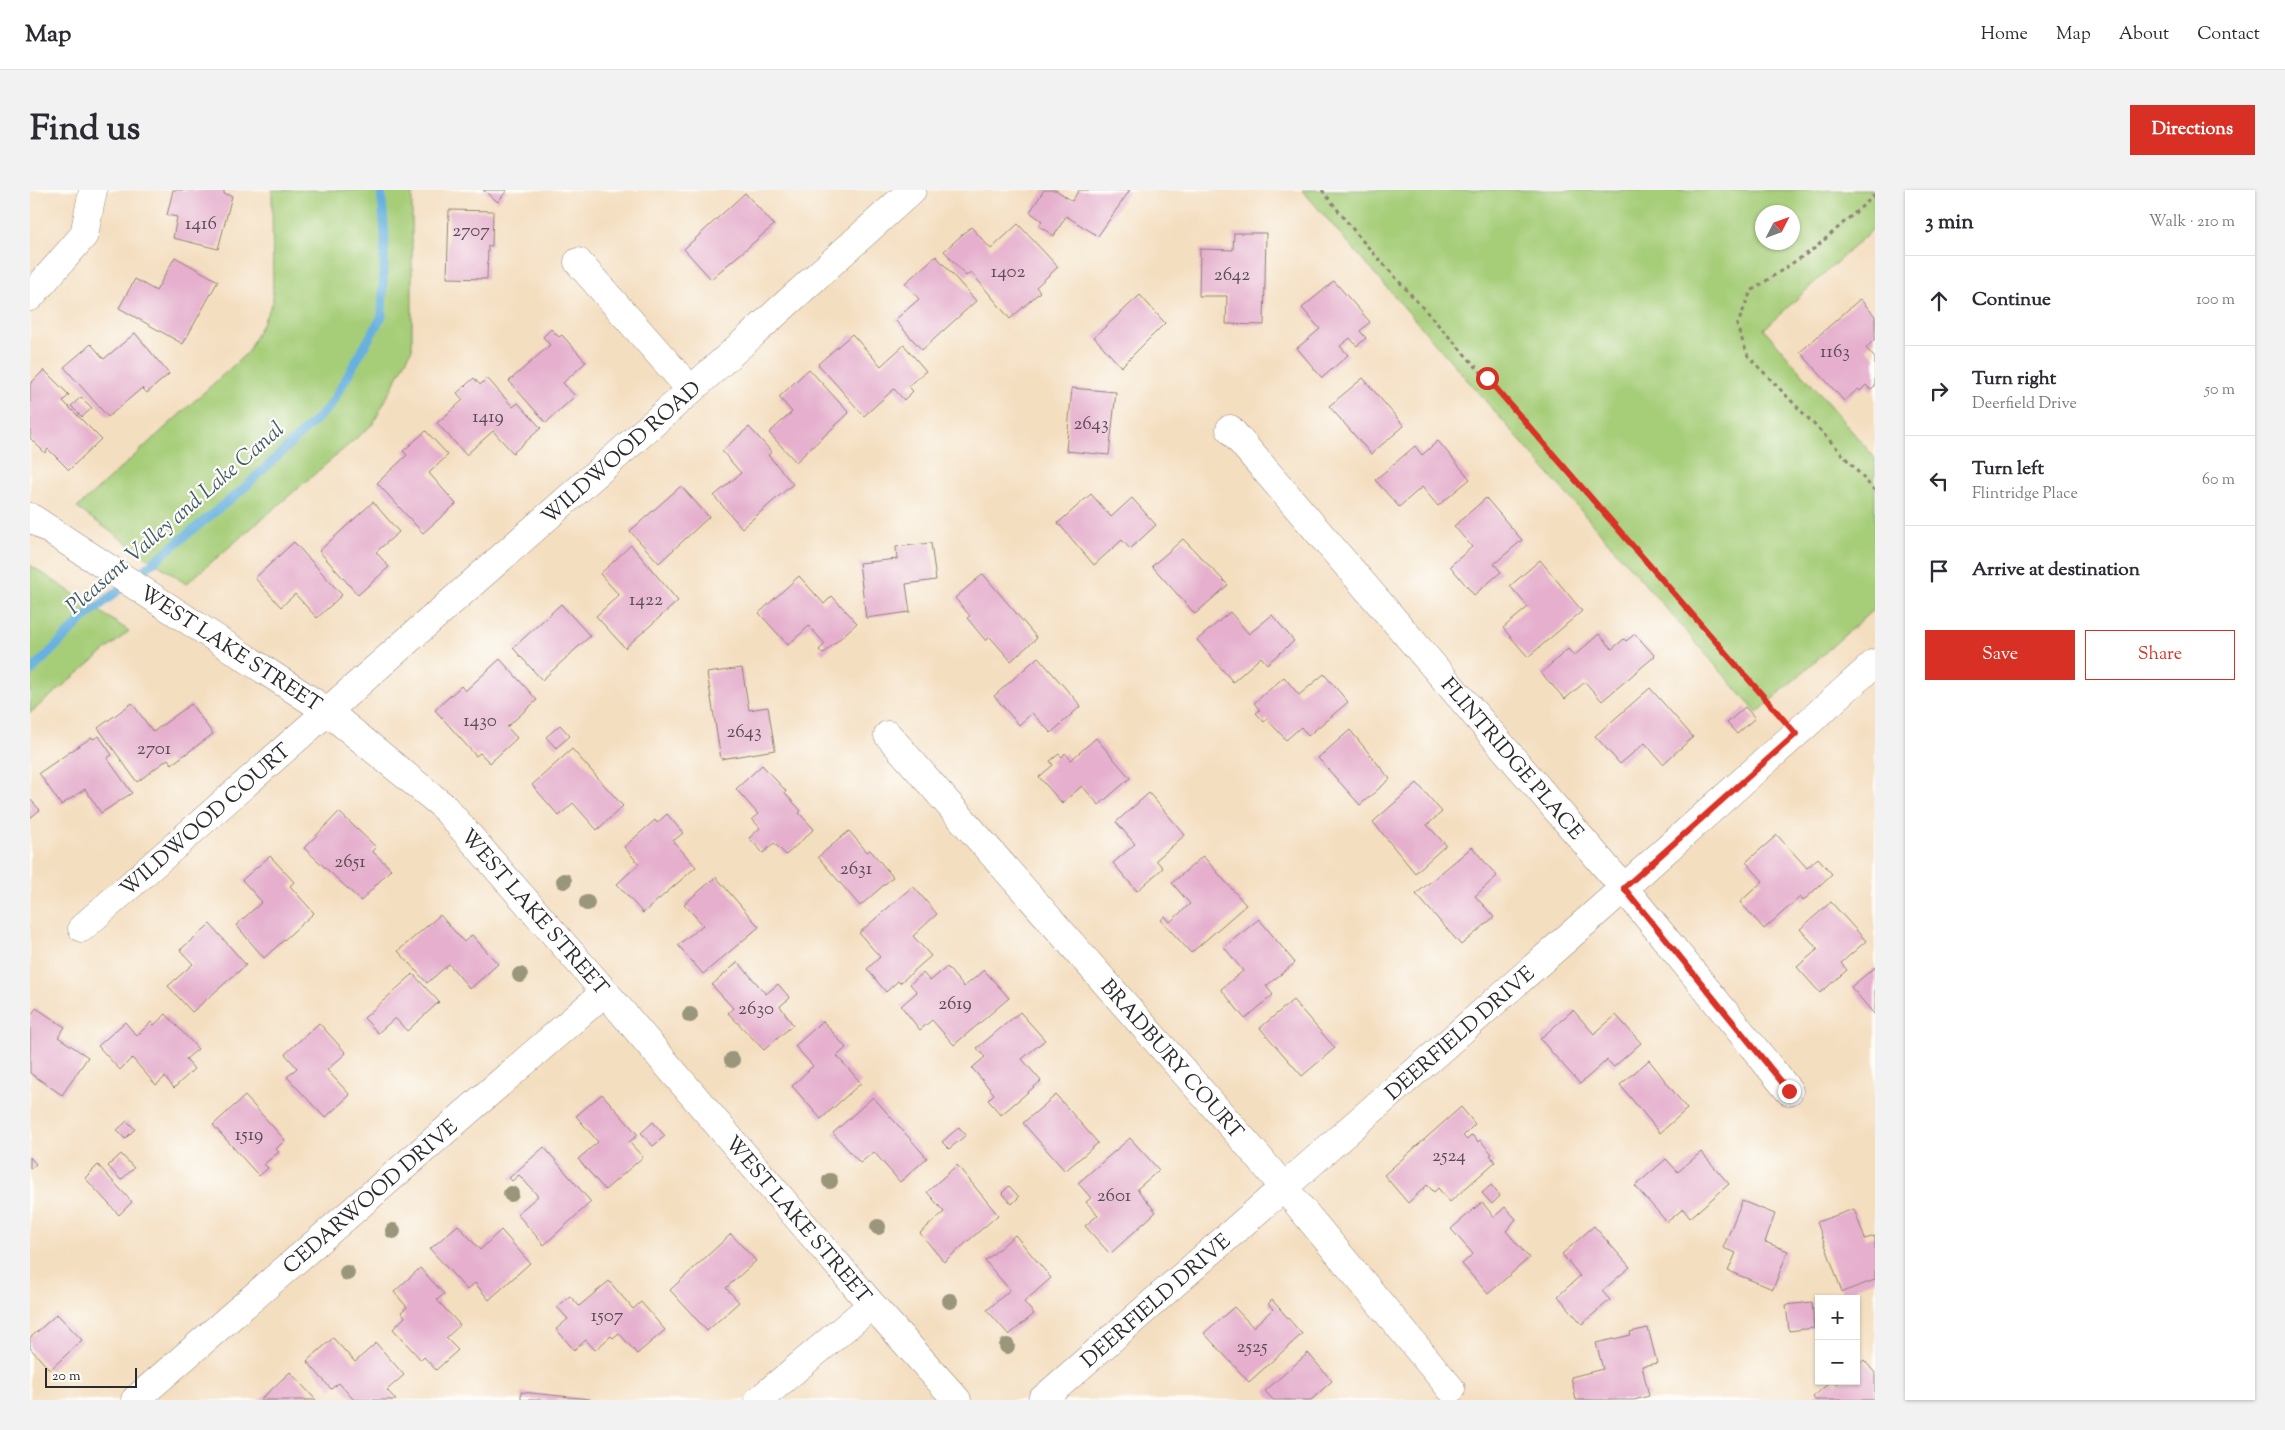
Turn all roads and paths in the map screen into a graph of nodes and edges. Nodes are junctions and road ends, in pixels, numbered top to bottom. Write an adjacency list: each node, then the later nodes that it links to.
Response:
1 (93, 190): 6 (street)
2 (912, 190): 7 (street, WILDWOOD ROAD)
3 (1322, 190): 13 (path)
4 (1875, 195): 9 (path)
5 (578, 262): 7 (street)
6 (30, 298)
7 (691, 390): 12 (street, WILDWOOD ROAD)
8 (1230, 429): 15 (street, FLINTRIDGE PLACE)
9 (1875, 491)
10 (30, 517): 12 (street, WEST LAKE STREET)
11 (1875, 663): 13 (street, DEERFIELD DRIVE)
12 (327, 712): 16 (street, WILDWOOD COURT); 17 (street, WEST LAKE STREET)
13 (1796, 734): 15 (street, DEERFIELD DRIVE)
14 (888, 735): 19 (street, BRADBURY COURT)
15 (1624, 888): 18 (street, FLINTRIDGE PLACE); 19 (street, DEERFIELD DRIVE)
16 (82, 928)
17 (605, 992): 20 (street, WEST LAKE STREET); 22 (street, CEDARWOOD DRIVE)
18 (1789, 1091)
19 (1284, 1186): 21 (street, BRADBURY COURT); 25 (street, DEERFIELD DRIVE)
20 (872, 1305): 23 (street); 24 (street, WEST LAKE STREET)
21 (1451, 1389)
22 (135, 1400)
23 (759, 1400)
24 (956, 1400)
25 (1042, 1400)

